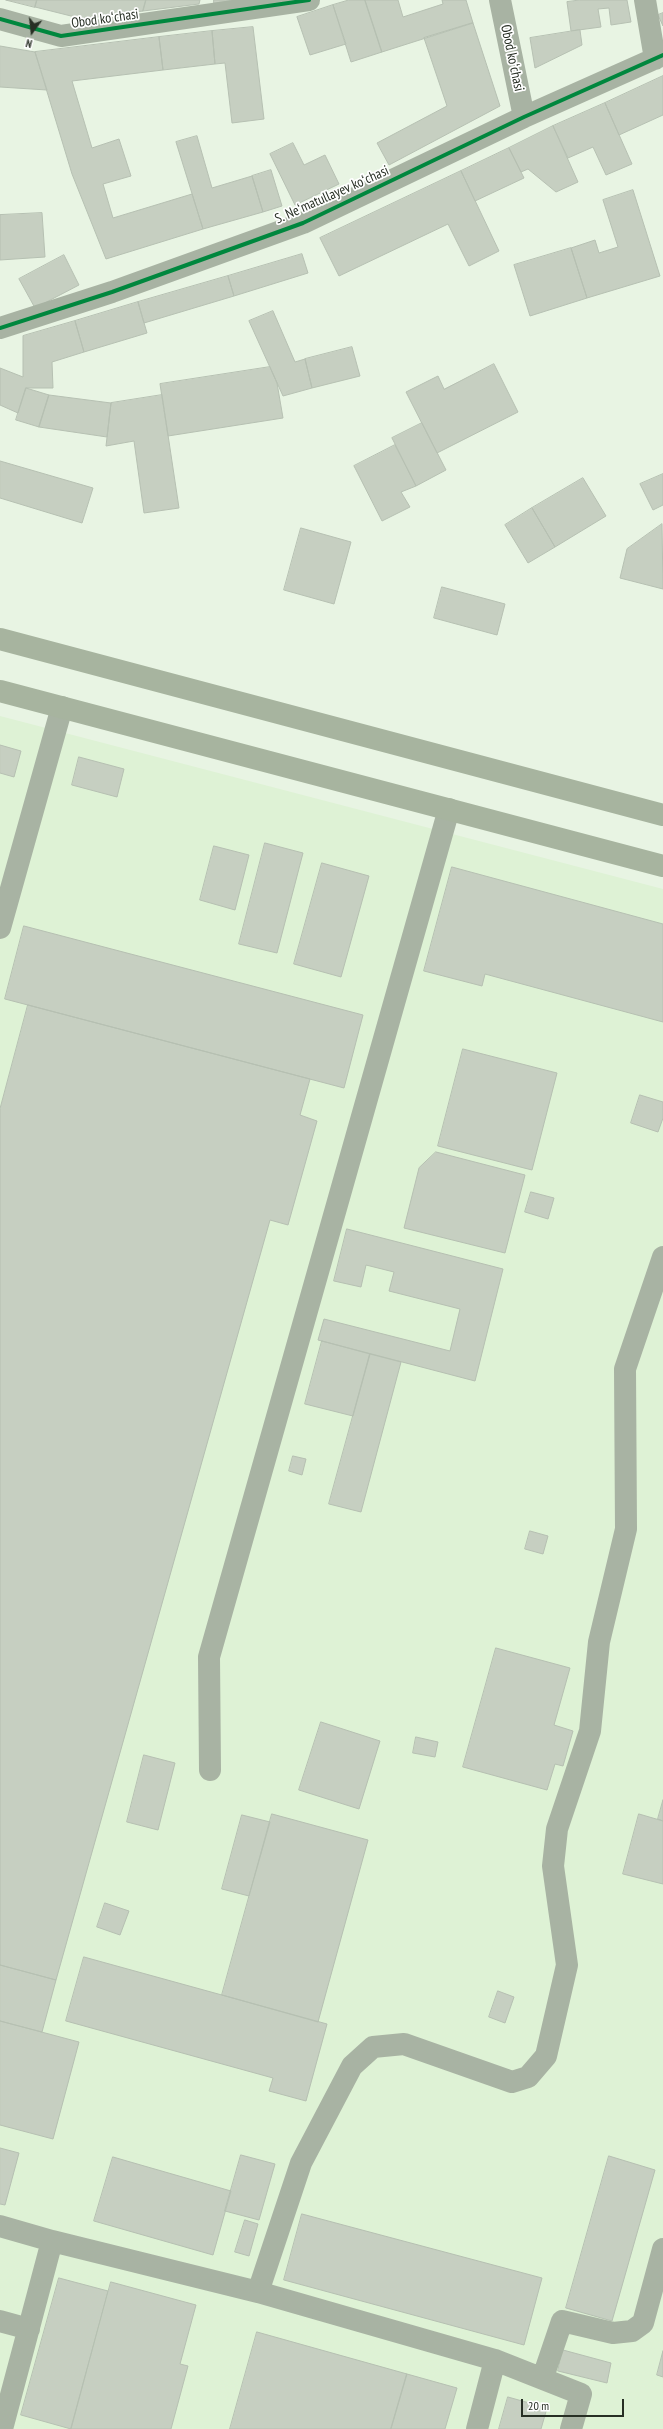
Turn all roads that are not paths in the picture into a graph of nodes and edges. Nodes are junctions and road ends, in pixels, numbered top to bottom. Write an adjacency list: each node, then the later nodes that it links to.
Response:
1 (309, 0): 4 (street, Obod koʻchasi)
2 (500, 0): 6 (street, Obod koʻchasi)
3 (645, 0): 5 (street)
4 (0, 19)
5 (659, 57): 6 (street, S. Neʻmatullayev koʻchasi)
6 (524, 117): 7 (street, S. Neʻmatullayev koʻchasi)
7 (0, 328)
8 (0, 639): 12 (main road)
9 (0, 691): 10 (main road)
10 (62, 707): 11 (main road); 14 (street)
11 (449, 809): 13 (main road); 16 (street)
12 (663, 814)
13 (663, 866)
14 (0, 928)
15 (663, 1258): 20 (street)
16 (210, 1770)
17 (0, 2226): 18 (street)
18 (52, 2241): 20 (street); 22 (street)
19 (663, 2249): 24 (street)
20 (258, 2292): 23 (street)
21 (0, 2321): 22 (street)
22 (29, 2329): 25 (street)
23 (496, 2360): 24 (street); 26 (street)
24 (543, 2378): 27 (street)
25 (2, 2429)
26 (477, 2429)
27 (571, 2429)

